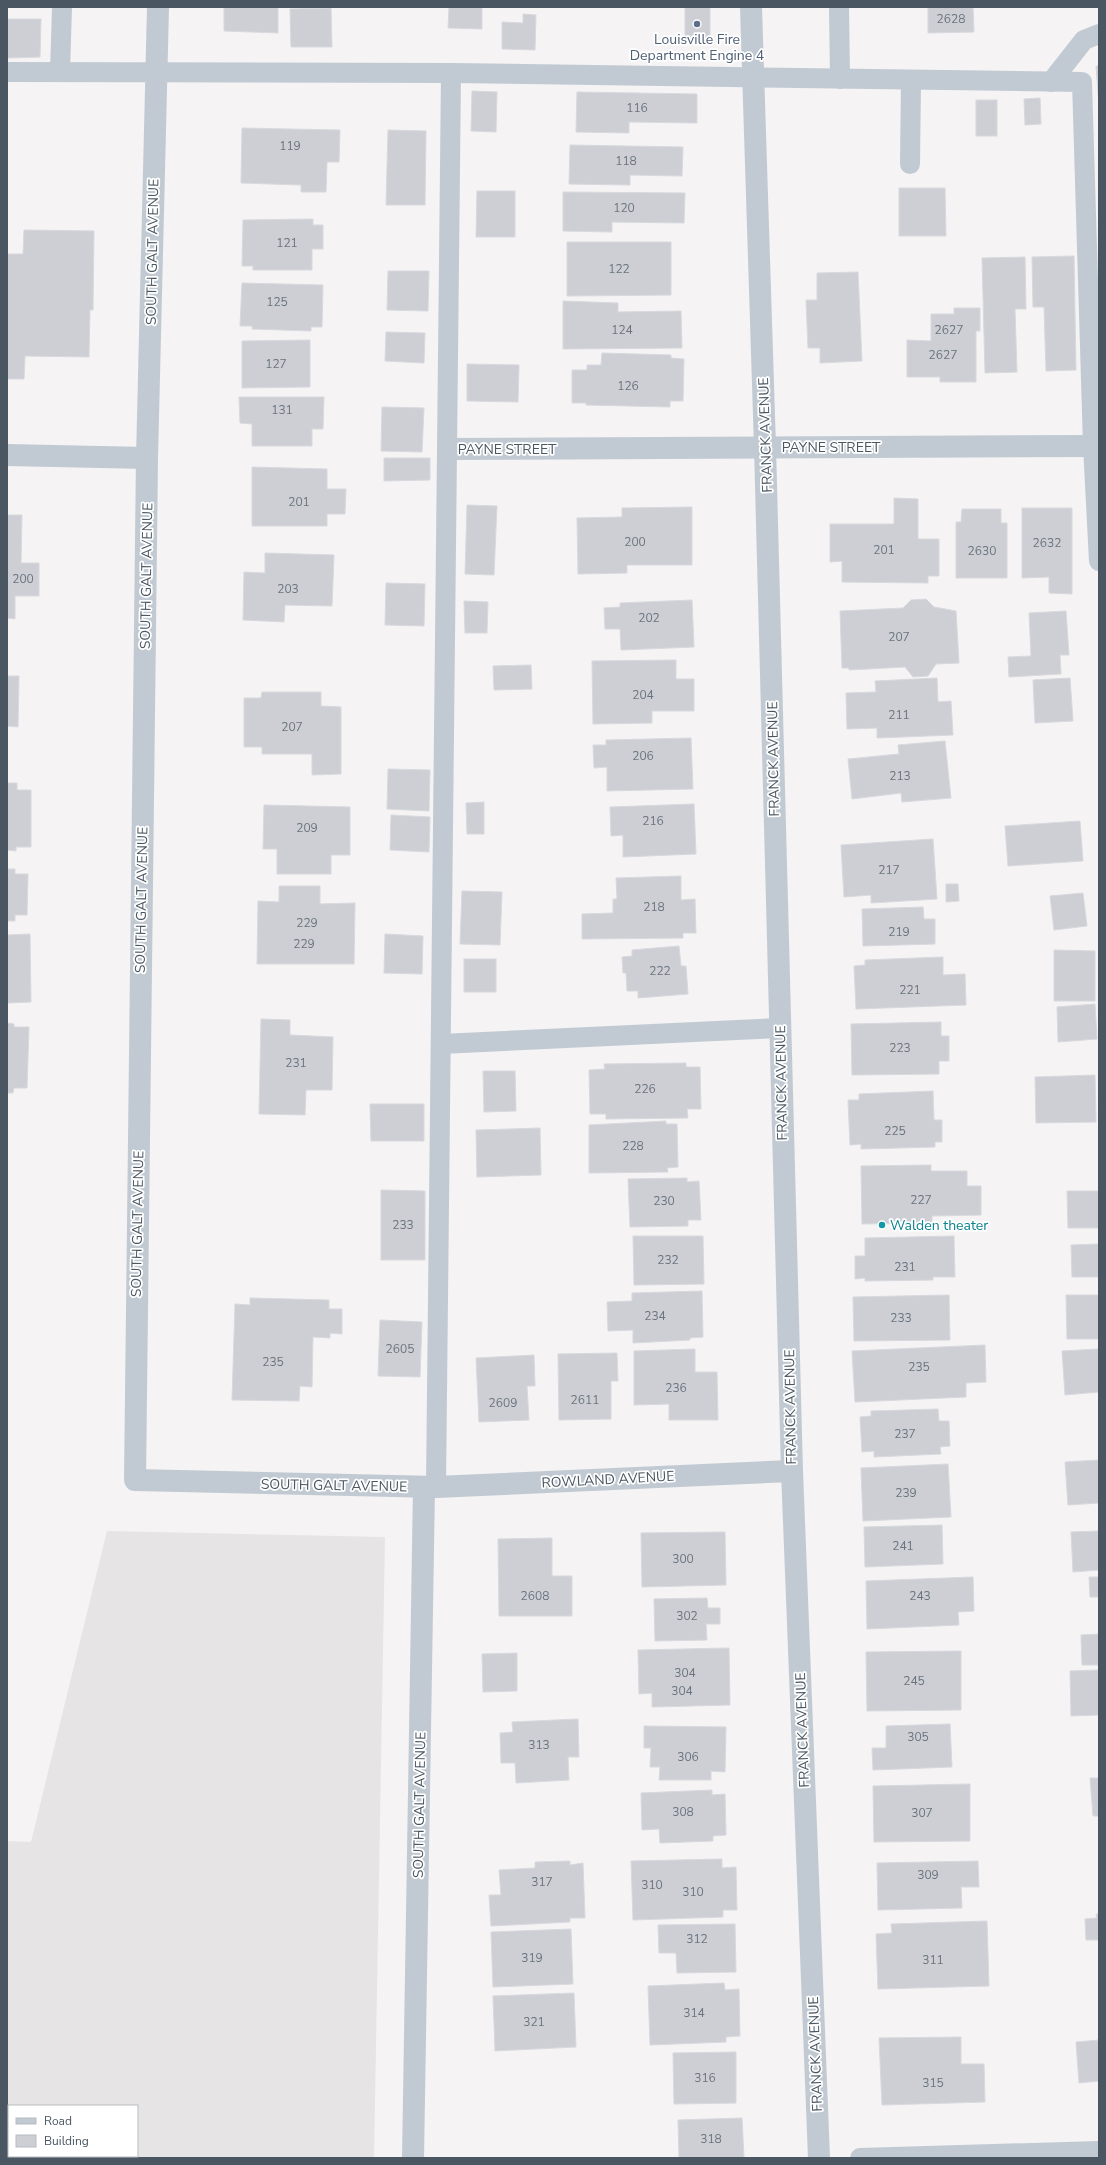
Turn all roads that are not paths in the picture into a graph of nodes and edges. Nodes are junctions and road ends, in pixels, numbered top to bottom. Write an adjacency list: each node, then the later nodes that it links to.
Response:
1 (62, 7): 7 (lane)
2 (158, 7): 8 (street, SOUTH GALT AVENUE)
3 (751, 7): 10 (street, FRANCK AVENUE)
4 (839, 7): 11 (lane)
5 (1099, 34): 13 (lane)
6 (7, 72): 7 (lane)
7 (60, 72): 8 (lane)
8 (157, 72): 9 (lane); 19 (street, SOUTH GALT AVENUE)
9 (451, 73): 10 (lane); 17 (lane)
10 (752, 77): 11 (lane); 16 (street, FRANCK AVENUE)
11 (840, 78): 12 (lane)
12 (911, 80): 13 (lane); 14 (lane)
13 (1051, 82): 15 (lane)
14 (910, 164)
15 (1094, 446): 16 (street, PAYNE STREET); 20 (lane)
16 (765, 448): 17 (street, PAYNE STREET); 21 (street, FRANCK AVENUE)
17 (448, 449): 22 (lane)
18 (7, 455): 19 (street)
19 (147, 458): 24 (street, SOUTH GALT AVENUE)
20 (1099, 561)
21 (780, 1028): 22 (lane); 23 (street, FRANCK AVENUE)
22 (441, 1044): 24 (lane)
23 (792, 1470): 24 (street, ROWLAND AVENUE); 27 (street, FRANCK AVENUE)
24 (430, 1487): 26 (street, SOUTH GALT AVENUE)
25 (1099, 2151): 28 (lane)
26 (413, 2158)
27 (819, 2158)
28 (860, 2158)

